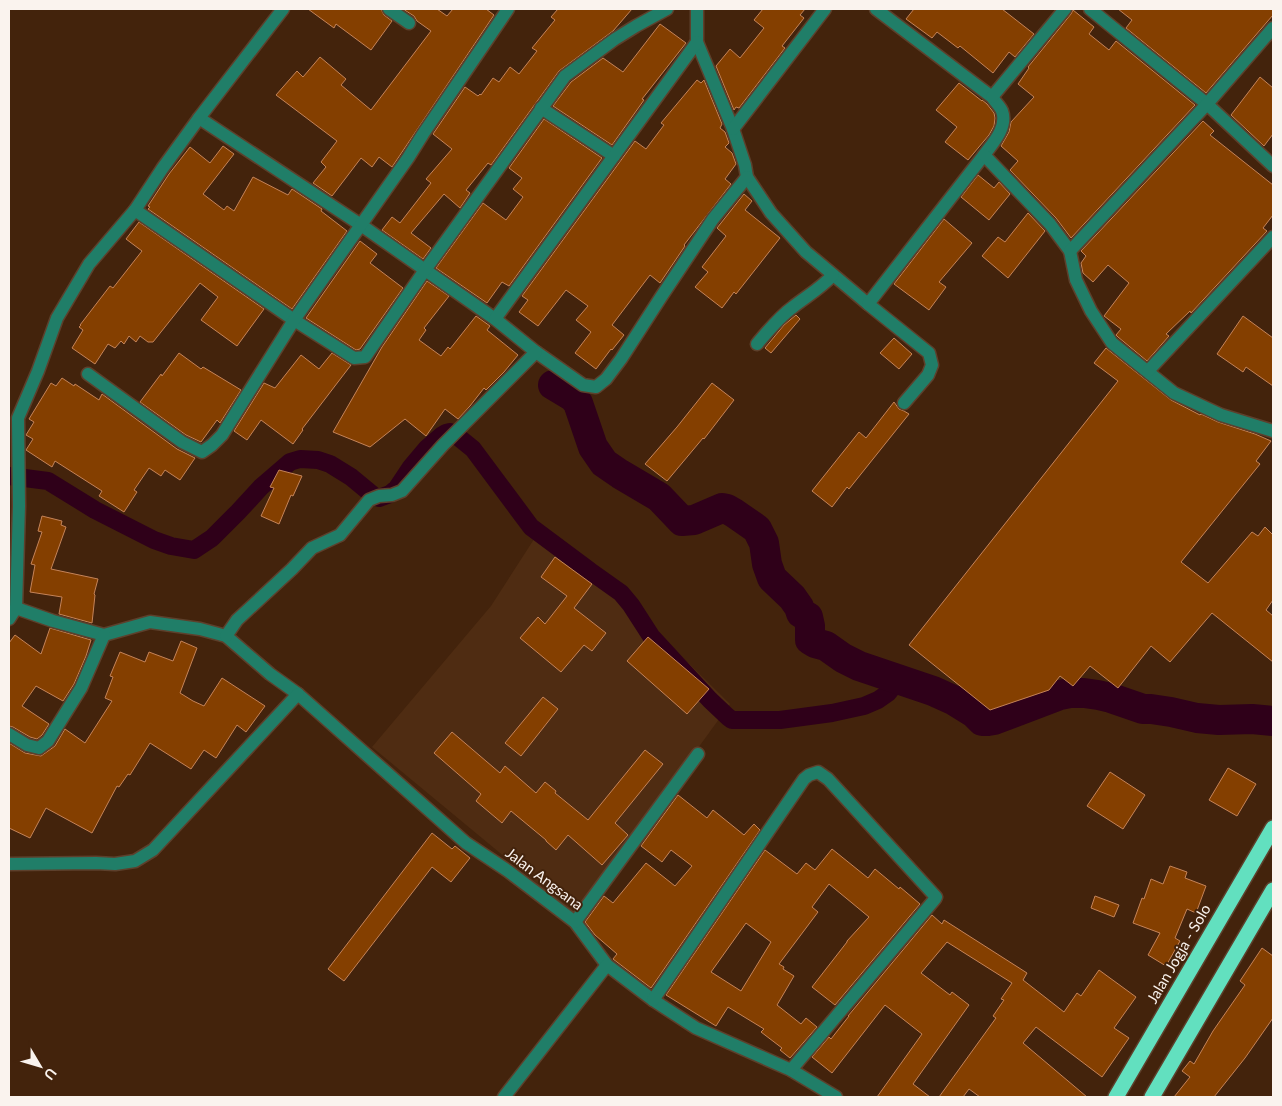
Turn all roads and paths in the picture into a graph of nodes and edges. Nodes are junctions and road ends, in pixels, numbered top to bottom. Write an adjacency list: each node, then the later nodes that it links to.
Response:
1 (283, 9): 16 (street)
2 (390, 9): 10 (street)
3 (508, 9): 23 (street)
4 (667, 9): 15 (street)
5 (697, 9): 12 (street)
6 (825, 9): 17 (street)
7 (876, 9): 13 (street)
8 (1065, 9): 13 (street)
9 (1090, 9): 14 (street)
10 (409, 23)
11 (1273, 28): 14 (street)
12 (697, 42): 17 (street); 19 (street)
13 (992, 98): 18 (street)
14 (1207, 104): 20 (street); 25 (street)
15 (541, 108): 19 (street); 26 (street)
16 (199, 118): 22 (street); 23 (street)
17 (734, 130): 21 (street)
18 (984, 155): 25 (street); 28 (street)
19 (614, 156): 29 (street)
20 (1273, 166)
21 (747, 177): 27 (street); 32 (street)
22 (135, 210): 30 (street); 36 (street)
23 (361, 224): 26 (street); 30 (street)
24 (1273, 237): 33 (street)
25 (1070, 251): 33 (street)
26 (425, 270): 29 (street); 30 (street)
27 (833, 275): 28 (street); 31 (street)
28 (868, 304): 35 (street)
29 (494, 319): 32 (street)
30 (294, 320): 34 (street)
31 (757, 344)
32 (536, 352): 40 (street)
33 (1148, 371): 37 (street)
34 (88, 374)
35 (904, 403)
36 (13, 417): 38 (street)
37 (1273, 431)
38 (12, 613): 39 (street)
39 (104, 635): 40 (street); 42 (street)
40 (226, 636): 41 (street, Jalan Angsana)
41 (298, 694): 45 (street); 47 (street, Jalan Angsana)
42 (9, 734)
43 (698, 754): 47 (street)
44 (1273, 828): 53 (highway, Jalan Jogja - Solo)
45 (9, 864)
46 (1273, 890): 54 (highway)
47 (575, 922): 48 (street, Jalan Angsana)
48 (607, 965): 49 (street, Jalan Angsana); 51 (street)
49 (653, 1000): 50 (street, Jalan Angsana); 50 (street)
50 (791, 1070): 52 (street, Jalan Angsana)
51 (504, 1097)
52 (836, 1097)
53 (1116, 1097)
54 (1152, 1097)

